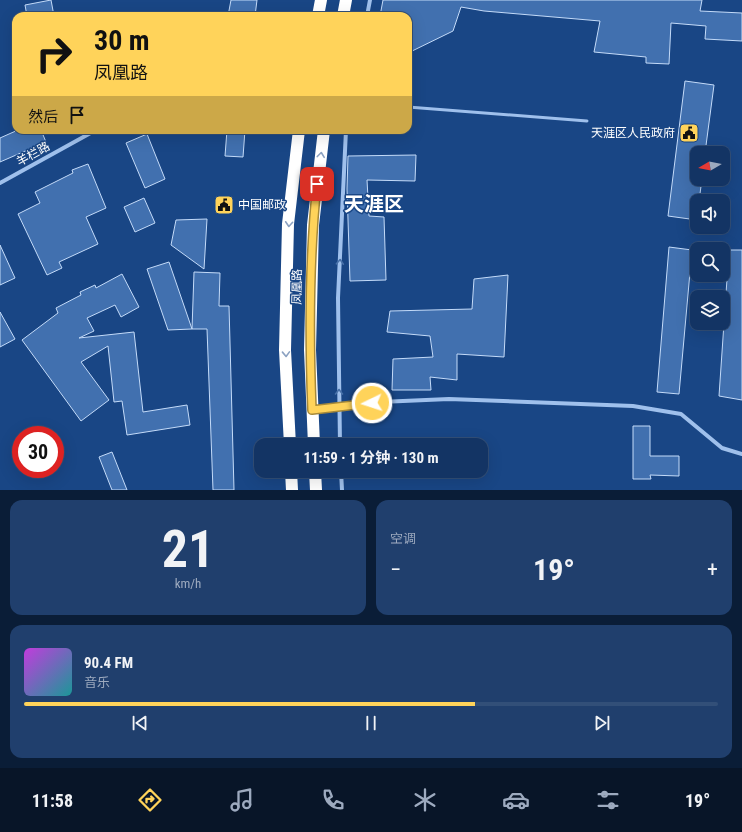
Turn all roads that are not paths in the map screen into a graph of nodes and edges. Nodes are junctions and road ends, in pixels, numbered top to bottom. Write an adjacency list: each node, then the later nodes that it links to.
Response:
1 (321, 0): 4 (highway)
2 (346, 0): 5 (highway)
3 (370, 0): 6 (street)
4 (319, 12)
5 (344, 12)
6 (368, 12)
7 (412, 107): 8 (lane)
8 (587, 121)
9 (89, 134): 13 (street, 羊栏路)
10 (299, 134): 16 (highway, 凤凰路, one-way to 16)
11 (324, 134): 15 (highway, 凤凰路, one-way to 11)
12 (346, 134): 14 (street, one-way to 12)
13 (0, 183)
14 (339, 406): 15 (street); 18 (street); 19 (street)
15 (312, 410): 17 (highway, 凤凰路)
16 (290, 438)
17 (314, 438)
18 (340, 438)
19 (742, 454)
20 (291, 478): 23 (highway)
21 (315, 478): 24 (highway)
22 (341, 478): 25 (street)
23 (292, 490)
24 (316, 490)
25 (342, 490)

